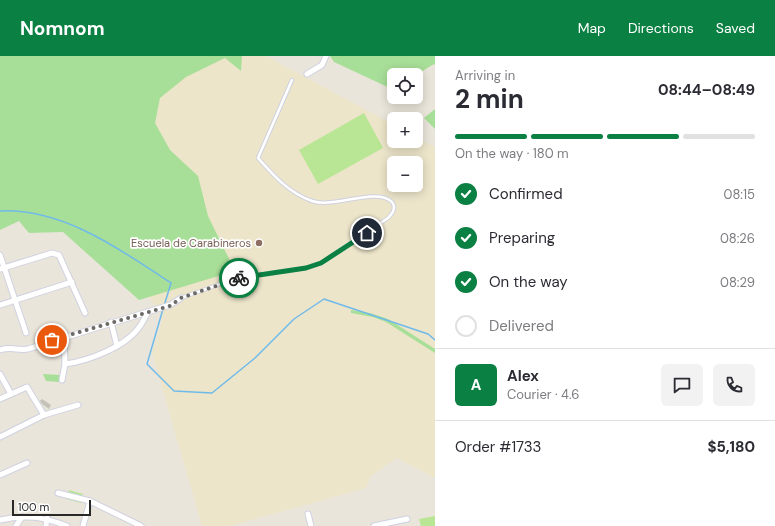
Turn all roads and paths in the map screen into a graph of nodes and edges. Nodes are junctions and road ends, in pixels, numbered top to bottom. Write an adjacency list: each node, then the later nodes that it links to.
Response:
1 (326, 56): 2 (street)
2 (307, 74)
3 (292, 80): 7 (lane)
4 (0, 255): 5 (street)
5 (2, 268): 6 (street); 8 (street)
6 (72, 282): 8 (street); 11 (street)
7 (181, 298): 10 (street)
8 (14, 300): 9 (street); 13 (street)
9 (0, 305)
10 (148, 312): 12 (street); 15 (street)
11 (84, 313)
12 (111, 322): 14 (street); 15 (street)
13 (26, 333)
14 (64, 336): 16 (street); 17 (street)
15 (117, 346): 17 (street)
16 (0, 350)
17 (65, 364): 19 (street)
18 (0, 374): 20 (street)
19 (62, 380)
20 (12, 394): 21 (street); 23 (street)
21 (0, 399)
22 (78, 405): 23 (street)
23 (44, 415): 24 (street)
24 (0, 436)
25 (27, 463): 26 (street)
26 (0, 475)
27 (58, 493): 28 (street)
28 (90, 501): 37 (street); 38 (street)
29 (308, 514): 39 (street)
30 (22, 517): 31 (street); 33 (street); 34 (street)
31 (47, 518): 35 (street); 36 (street)
32 (407, 519): 40 (street)
33 (0, 520)
34 (16, 526)
35 (46, 526)
36 (67, 526)
37 (82, 526)
38 (140, 526)
39 (311, 526)
40 (374, 526)

